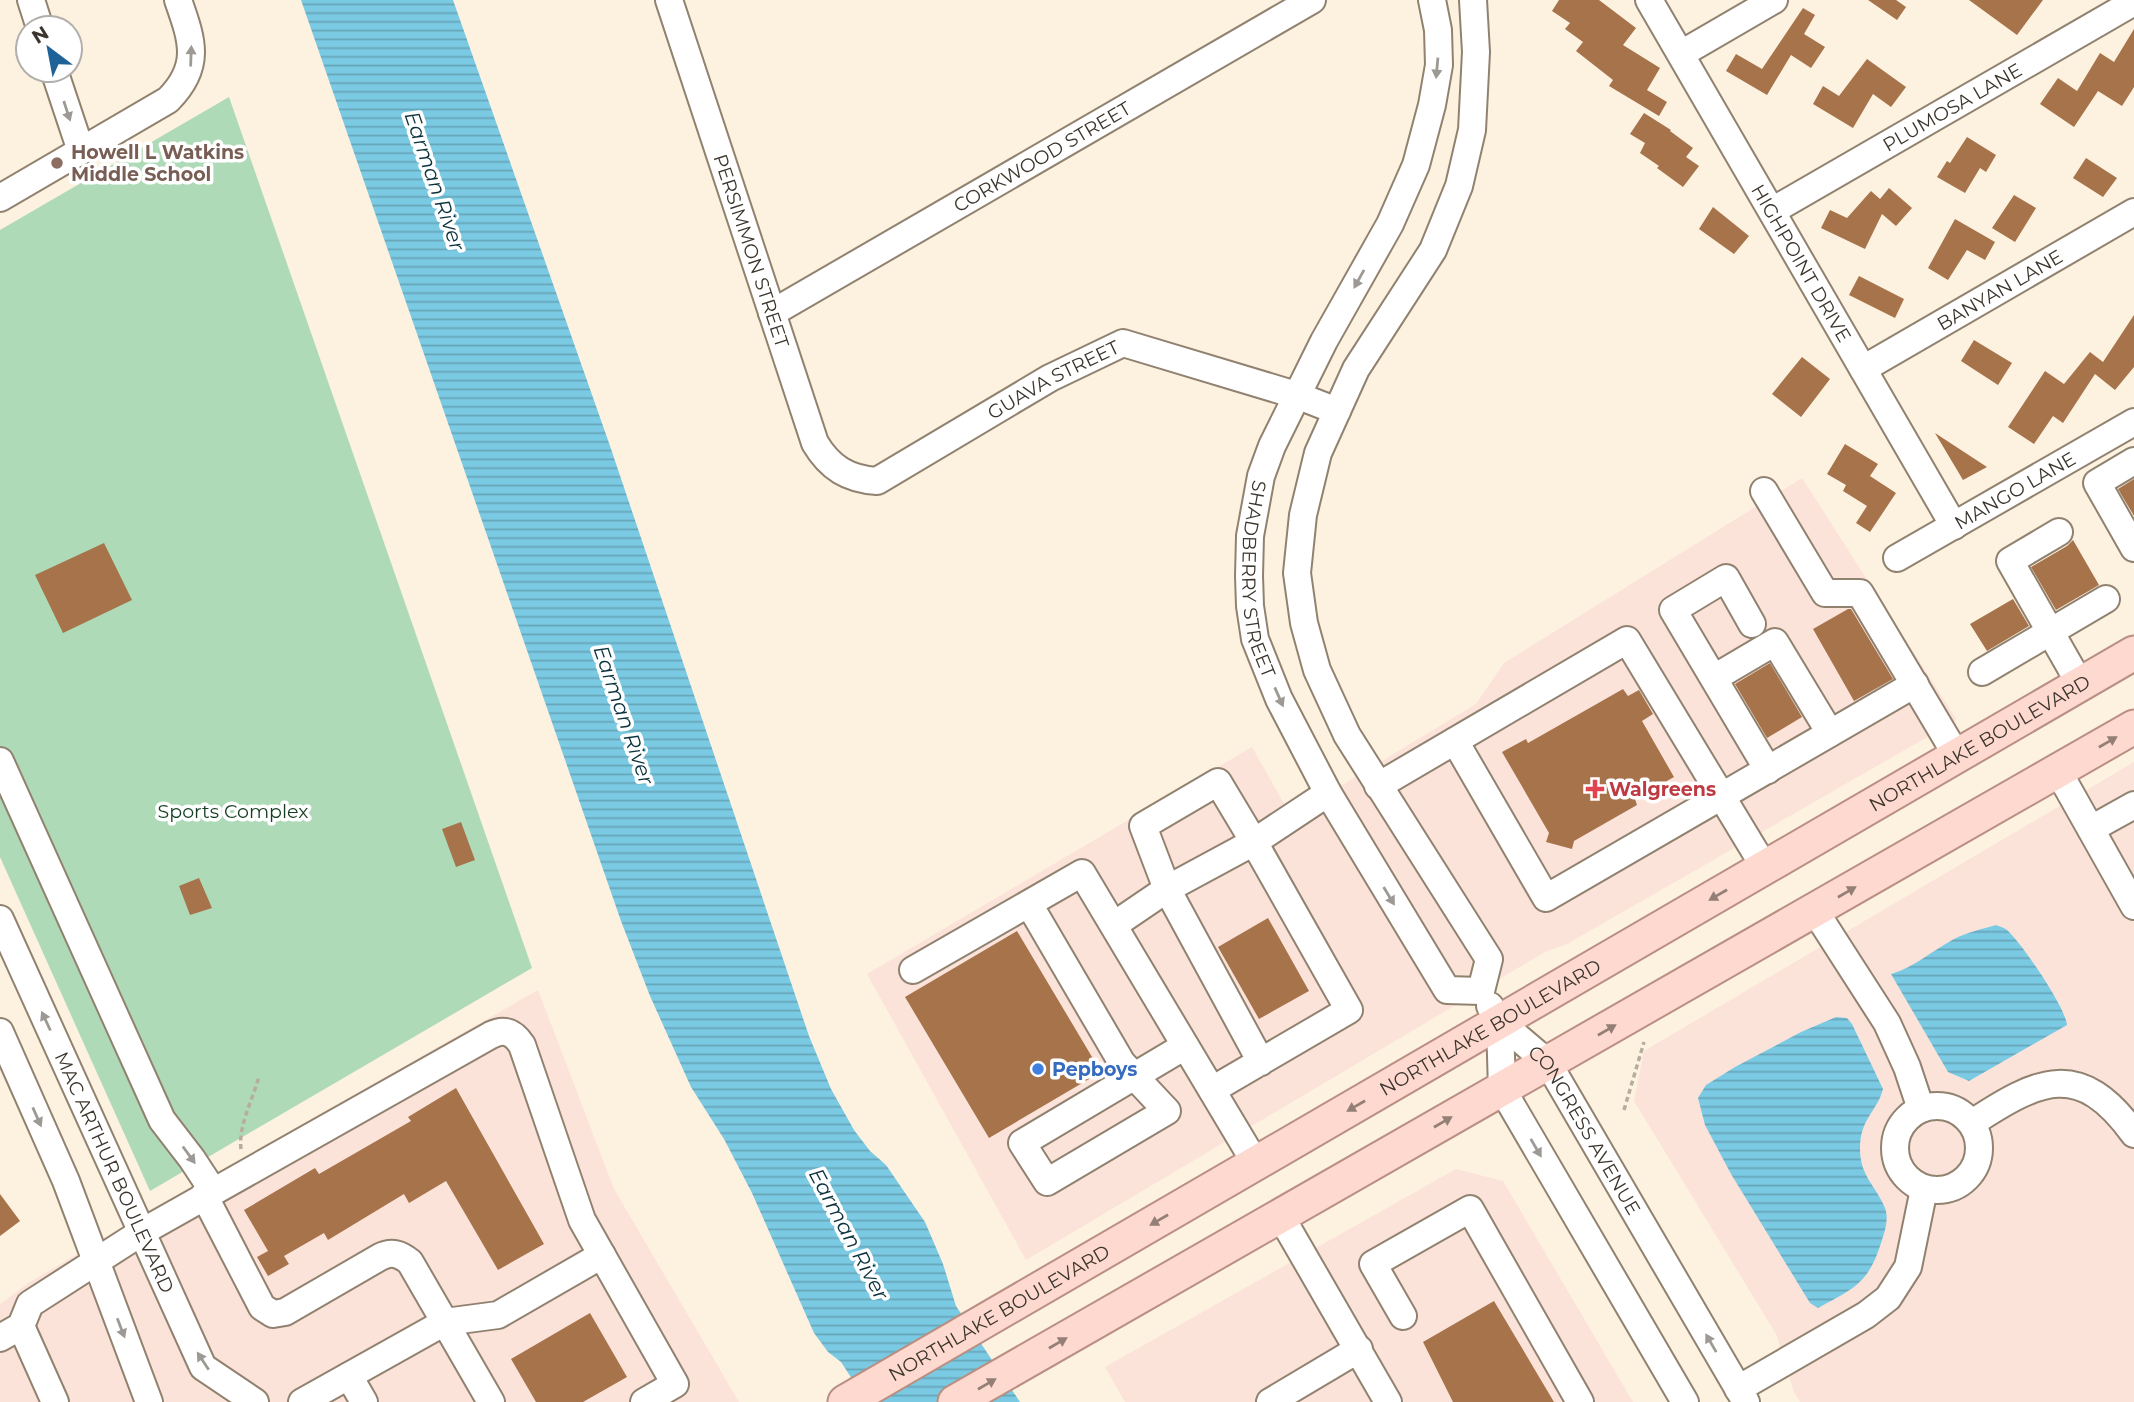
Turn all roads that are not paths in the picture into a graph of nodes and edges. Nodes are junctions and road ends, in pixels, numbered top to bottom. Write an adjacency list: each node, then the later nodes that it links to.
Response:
1 (178, 0): 11 (street, one-way to 1)
2 (669, 0): 15 (street, PERSIMMON STREET)
3 (1312, 0): 15 (street, CORKWOOD STREET)
4 (1432, 0): 17 (street, SHADBERRY STREET, one-way to 17)
5 (1473, 0): 18 (street, SHADBERRY STREET)
6 (1649, 0): 9 (street, HIGHPOINT DRIVE)
7 (1774, 0): 9 (street)
8 (2134, 2): 13 (street, PLUMOSA LANE)
9 (1681, 54): 13 (street, HIGHPOINT DRIVE)
10 (59, 84): 11 (street, one-way to 11)
11 (81, 151): 12 (street)
12 (0, 198)
13 (1772, 211): 16 (street, HIGHPOINT DRIVE)
14 (2134, 212): 16 (street, BANYAN LANE)
15 (772, 313): 21 (street, PERSIMMON STREET)
16 (1863, 369): 23 (street, HIGHPOINT DRIVE)
17 (1296, 395): 18 (street, GUAVA STREET); 21 (street, GUAVA STREET); 43 (street, SHADBERRY STREET, one-way to 43)
18 (1337, 411): 42 (street, SHADBERRY STREET)
19 (2134, 422): 23 (street, MANGO LANE)
20 (2134, 461): 25 (street)
21 (862, 480)
22 (1764, 491): 33 (street)
23 (1954, 526): 26 (street, MANGO LANE)
24 (2059, 532): 29 (street)
25 (2134, 548)
26 (1897, 558)
27 (2106, 599): 29 (street)
28 (1752, 624): 32 (street)
29 (2051, 632): 31 (street); 34 (street)
30 (2134, 653): 34 (main road, NORTHLAKE BOULEVARD)
31 (1982, 672)
32 (1714, 678): 36 (street); 40 (street)
33 (1915, 684): 36 (street); 38 (street)
34 (2080, 684): 38 (main road, NORTHLAKE BOULEVARD)
35 (2134, 727): 41 (main road, one-way to 35)
36 (1830, 733): 40 (street)
37 (1455, 741): 42 (street); 44 (street); 44 (street)
38 (1957, 756): 48 (main road, NORTHLAKE BOULEVARD)
39 (0, 761): 70 (street, one-way to 70)
40 (1768, 770): 44 (street)
41 (2058, 771): 46 (street); 52 (main road, one-way to 41)
42 (1378, 786): 56 (street, SHADBERRY STREET)
43 (1328, 793): 47 (street); 56 (street, SHADBERRY STREET, one-way to 56)
44 (1722, 797): 48 (street)
45 (2134, 805): 46 (street)
46 (2091, 830): 51 (street)
47 (1254, 842): 49 (street); 49 (street); 60 (street)
48 (1765, 868): 57 (main road, NORTHLAKE BOULEVARD, one-way to 57)
49 (1167, 889): 54 (street); 60 (street)
50 (1029, 904): 54 (street); 55 (street); 62 (street)
51 (2134, 906)
52 (1815, 911): 61 (main road, one-way to 52); 65 (street)
53 (0, 919): 72 (street, MAC ARTHUR BOULEVARD, one-way to 53)
54 (1114, 925): 59 (street)
55 (913, 970)
56 (1481, 991): 57 (street)
57 (1500, 1022): 61 (street, CONGRESS AVENUE); 63 (street, CONGRESS AVENUE); 68 (main road, NORTHLAKE BOULEVARD, one-way to 68)
58 (0, 1032): 74 (street, one-way to 74)
59 (1185, 1046): 62 (street); 64 (street)
60 (1261, 1062): 64 (street)
61 (1548, 1063): 63 (main road); 80 (street, CONGRESS AVENUE, one-way to 61)
62 (1134, 1076): 62 (street)
63 (1502, 1089): 71 (main road, one-way to 63); 93 (street, CONGRESS AVENUE, one-way to 93)
64 (1212, 1090): 68 (street)
65 (1921, 1109): 66 (street); 69 (street)
66 (1972, 1124): 67 (street); 69 (street)
67 (2134, 1134)
68 (1256, 1164): 81 (main road, NORTHLAKE BOULEVARD, one-way to 81)
69 (1924, 1189): 80 (street)
70 (208, 1193): 72 (street); 73 (street); 76 (street)
71 (1280, 1215): 78 (street); 89 (main road, one-way to 71)
72 (142, 1232): 74 (street); 84 (street, MAC ARTHUR BOULEVARD, one-way to 72)
73 (602, 1255): 76 (street); 88 (street)
74 (95, 1264): 77 (street); 83 (street, one-way to 83)
75 (1403, 1317): 92 (street)
76 (444, 1322): 79 (street); 87 (street)
77 (11, 1332): 82 (street)
78 (1359, 1349): 90 (street); 91 (street)
79 (349, 1376): 85 (street); 86 (street)
80 (1742, 1395)
81 (850, 1399)
82 (55, 1402)
83 (149, 1402)
84 (256, 1402)
85 (302, 1402)
86 (364, 1402)
87 (491, 1402)
88 (644, 1402)
89 (955, 1402)
90 (1270, 1402)
91 (1388, 1402)
92 (1580, 1402)
93 (1685, 1402)

